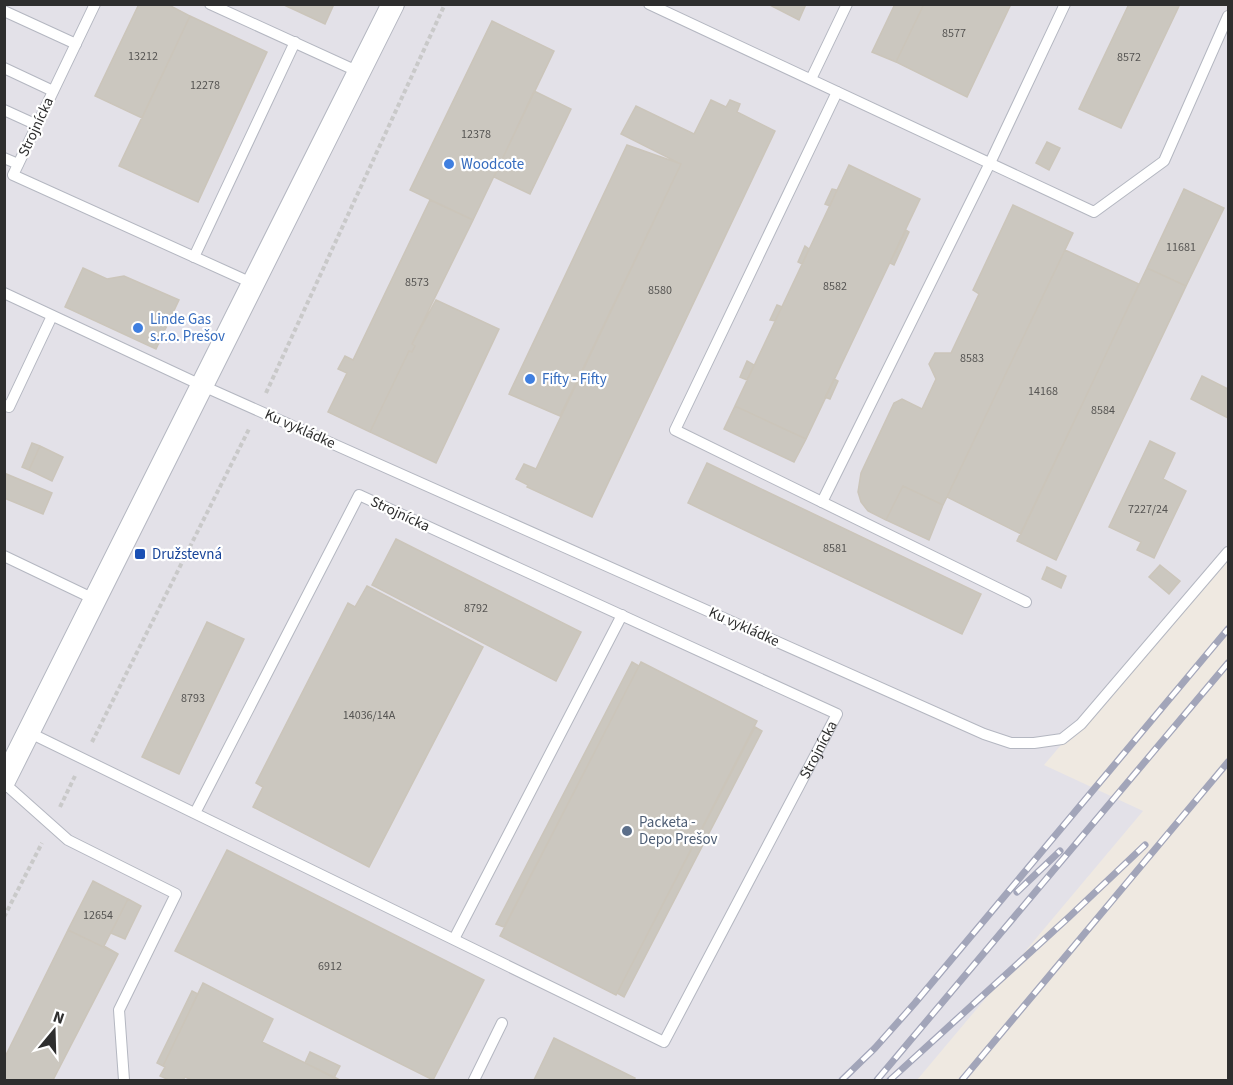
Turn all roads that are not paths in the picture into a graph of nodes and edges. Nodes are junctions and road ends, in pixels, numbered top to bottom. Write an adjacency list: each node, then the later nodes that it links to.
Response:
1 (94, 4): 11 (lane, Strojnícka)
2 (210, 4): 10 (lane)
3 (393, 4): 13 (street)
4 (649, 4): 7 (lane)
5 (847, 4): 14 (lane)
6 (1065, 4): 20 (lane)
7 (672, 9): 14 (lane)
8 (4, 11): 11 (lane)
9 (1228, 16): 20 (lane)
10 (295, 42): 13 (lane); 22 (lane)
11 (76, 44): 15 (lane, Strojnícka)
12 (4, 68): 15 (lane)
13 (359, 72): 23 (street)
14 (811, 79): 16 (lane)
15 (53, 91): 18 (lane, Strojnícka)
16 (837, 92): 20 (lane); 28 (lane)
17 (4, 110): 18 (lane)
18 (37, 125): 21 (lane, Strojnícka)
19 (4, 158): 21 (lane)
20 (990, 163): 28 (lane)
21 (18, 165): 22 (lane, Strojnícka)
22 (194, 257): 23 (lane, Strojnícka)
23 (254, 284): 26 (street)
24 (4, 293): 25 (lane, Ku vykládke)
25 (52, 316): 26 (lane, Ku vykládke); 27 (lane)
26 (203, 386): 29 (lane, Ku vykládke); 31 (street)
27 (4, 405)
28 (822, 502): 32 (lane)
29 (1228, 552)
30 (4, 556): 31 (lane)
31 (94, 599): 34 (street)
32 (1026, 602)
33 (622, 615): 36 (lane, Strojnícka); 37 (lane); 37 (lane, Strojnícka)
34 (28, 732): 35 (street); 36 (lane, Strojnícka)
35 (4, 782): 39 (lane)
36 (195, 813): 37 (lane, Strojnícka)
37 (454, 939)
38 (502, 1023): 40 (lane)
39 (124, 1080)
40 (474, 1080)

